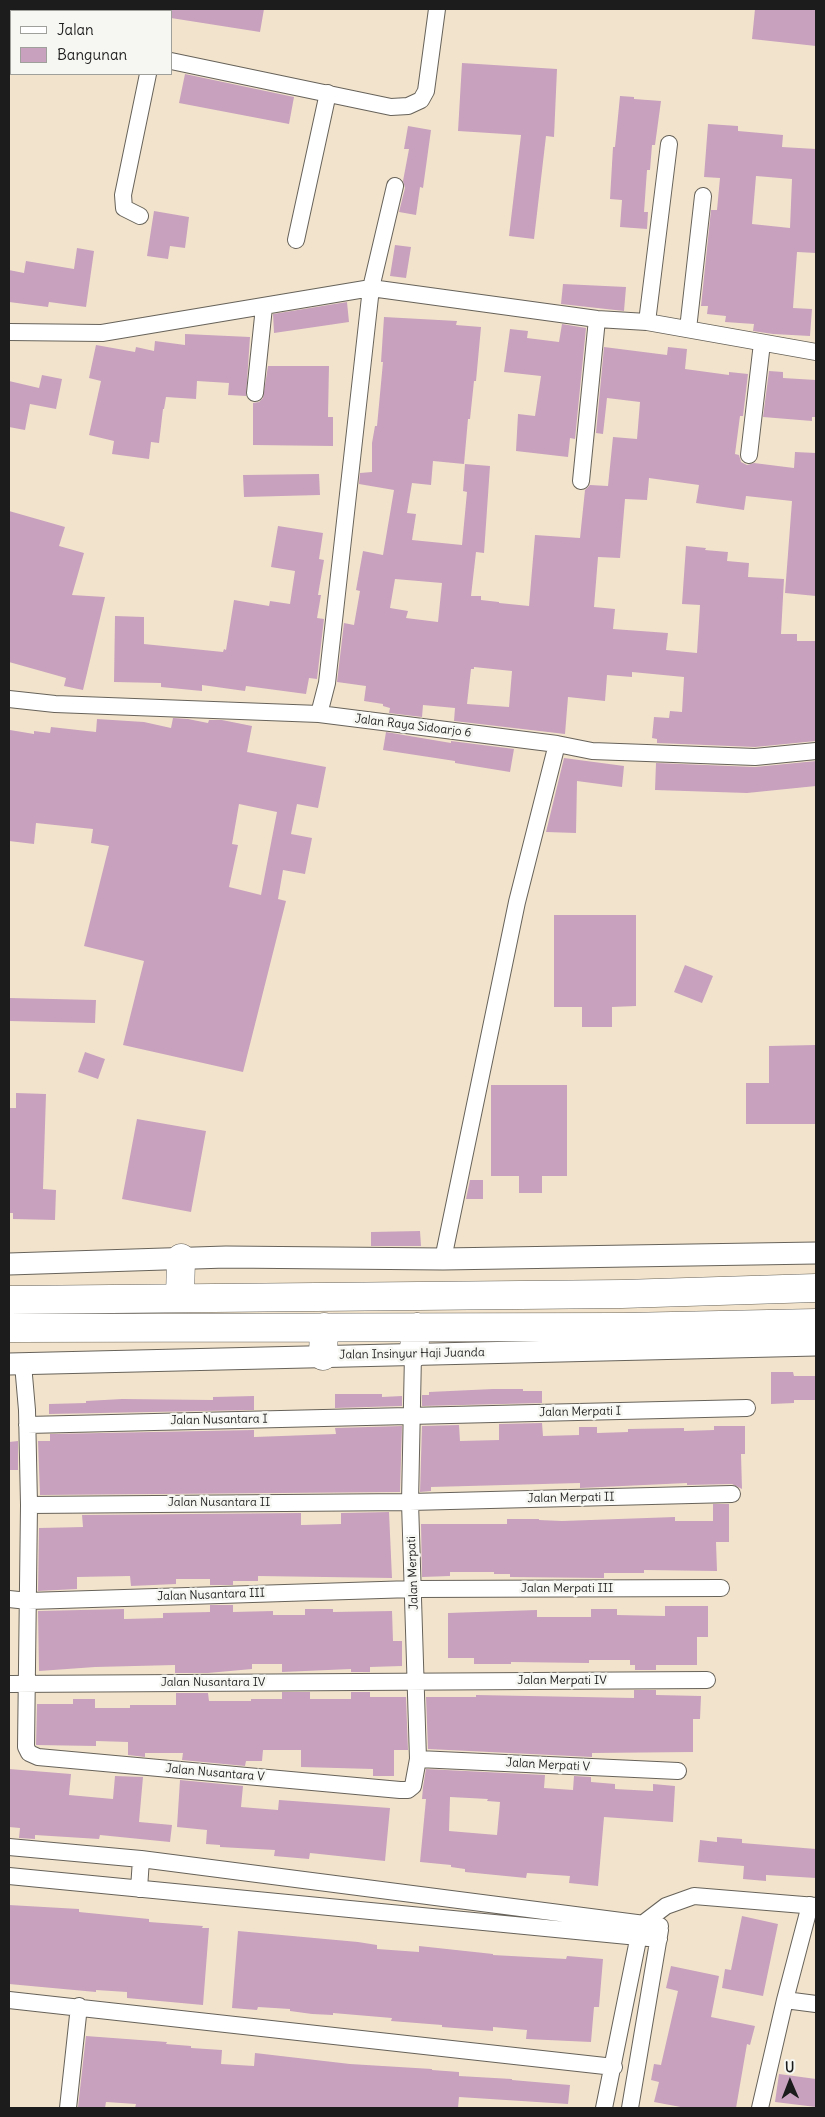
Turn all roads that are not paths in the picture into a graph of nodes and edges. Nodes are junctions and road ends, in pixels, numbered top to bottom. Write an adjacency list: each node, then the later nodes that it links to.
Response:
1 (437, 9): 4 (street)
2 (172, 61): 4 (street)
3 (148, 75): 8 (street)
4 (328, 93): 9 (street)
5 (669, 144): 13 (street)
6 (395, 186): 10 (street)
7 (703, 196): 14 (street)
8 (140, 216)
9 (296, 240)
10 (371, 288): 11 (street); 12 (street); 22 (street)
11 (264, 307): 15 (street); 18 (street)
12 (597, 319): 13 (street); 20 (street)
13 (648, 322): 14 (street)
14 (688, 329): 16 (street)
15 (9, 332)
16 (762, 343): 17 (street); 19 (street)
17 (816, 352)
18 (255, 393)
19 (749, 456)
20 (581, 481)
21 (9, 699): 22 (street, Jalan Raya Sidoarjo 6)
22 (319, 714): 23 (street, Jalan Raya Sidoarjo 6)
23 (557, 744): 24 (street, Jalan Raya Sidoarjo 6); 27 (street)
24 (816, 751)
25 (816, 1253): 27 (street)
26 (182, 1258): 27 (street); 28 (street); 30 (highway)
27 (443, 1259)
28 (9, 1264)
29 (816, 1288): 30 (highway)
30 (180, 1298): 31 (highway)
31 (16, 1300): 35 (highway)
32 (816, 1323): 34 (highway, Jalan Insinyur Haji Juanda)
33 (324, 1327): 34 (highway, Jalan Insinyur Haji Juanda); 35 (highway, Jalan Insinyur Haji Juanda); 38 (highway)
34 (417, 1327): 37 (highway)
35 (17, 1328)
36 (816, 1345): 37 (street, Jalan Insinyur Haji Juanda)
37 (413, 1354): 38 (street, Jalan Insinyur Haji Juanda); 41 (street, Jalan Merpati)
38 (323, 1356): 39 (street, Jalan Insinyur Haji Juanda)
39 (16, 1364): 42 (street)
40 (747, 1408): 41 (street, Jalan Merpati I)
41 (412, 1416): 42 (street, Jalan Nusantara I); 44 (street, Jalan Merpati)
42 (27, 1425): 45 (street)
43 (732, 1494): 44 (street, Jalan Merpati II)
44 (410, 1502): 45 (street, Jalan Nusantara II); 47 (street, Jalan Merpati)
45 (29, 1505): 49 (street)
46 (721, 1588): 47 (street, Jalan Merpati III)
47 (413, 1589): 49 (street, Jalan Nusantara III); 51 (street, Jalan Merpati)
48 (9, 1599): 49 (street, Jalan Nusantara III)
49 (28, 1601): 53 (street)
50 (707, 1680): 51 (street, Jalan Merpati IV)
51 (417, 1682): 53 (street, Jalan Nusantara IV); 54 (street, Jalan Merpati)
52 (9, 1684): 53 (street, Jalan Nusantara IV)
53 (28, 1684): 56 (street, Jalan Nusantara V)
54 (418, 1759): 55 (street, Jalan Merpati V); 56 (street, Jalan Merpati)
55 (678, 1771)
56 (408, 1790)
57 (9, 1847): 58 (street)
58 (142, 1860): 60 (street); 63 (street)
59 (9, 1876): 60 (street)
60 (139, 1889): 63 (street)
61 (813, 1905): 62 (street); 65 (street)
62 (659, 1925): 63 (street); 63 (street); 71 (street)
63 (640, 1931): 68 (street)
64 (9, 2000): 67 (street)
65 (785, 2000): 66 (street); 72 (street)
66 (816, 2004)
67 (79, 2006): 68 (street); 69 (street)
68 (614, 2067): 70 (street)
69 (68, 2108)
70 (604, 2108)
71 (630, 2108)
72 (760, 2108)

